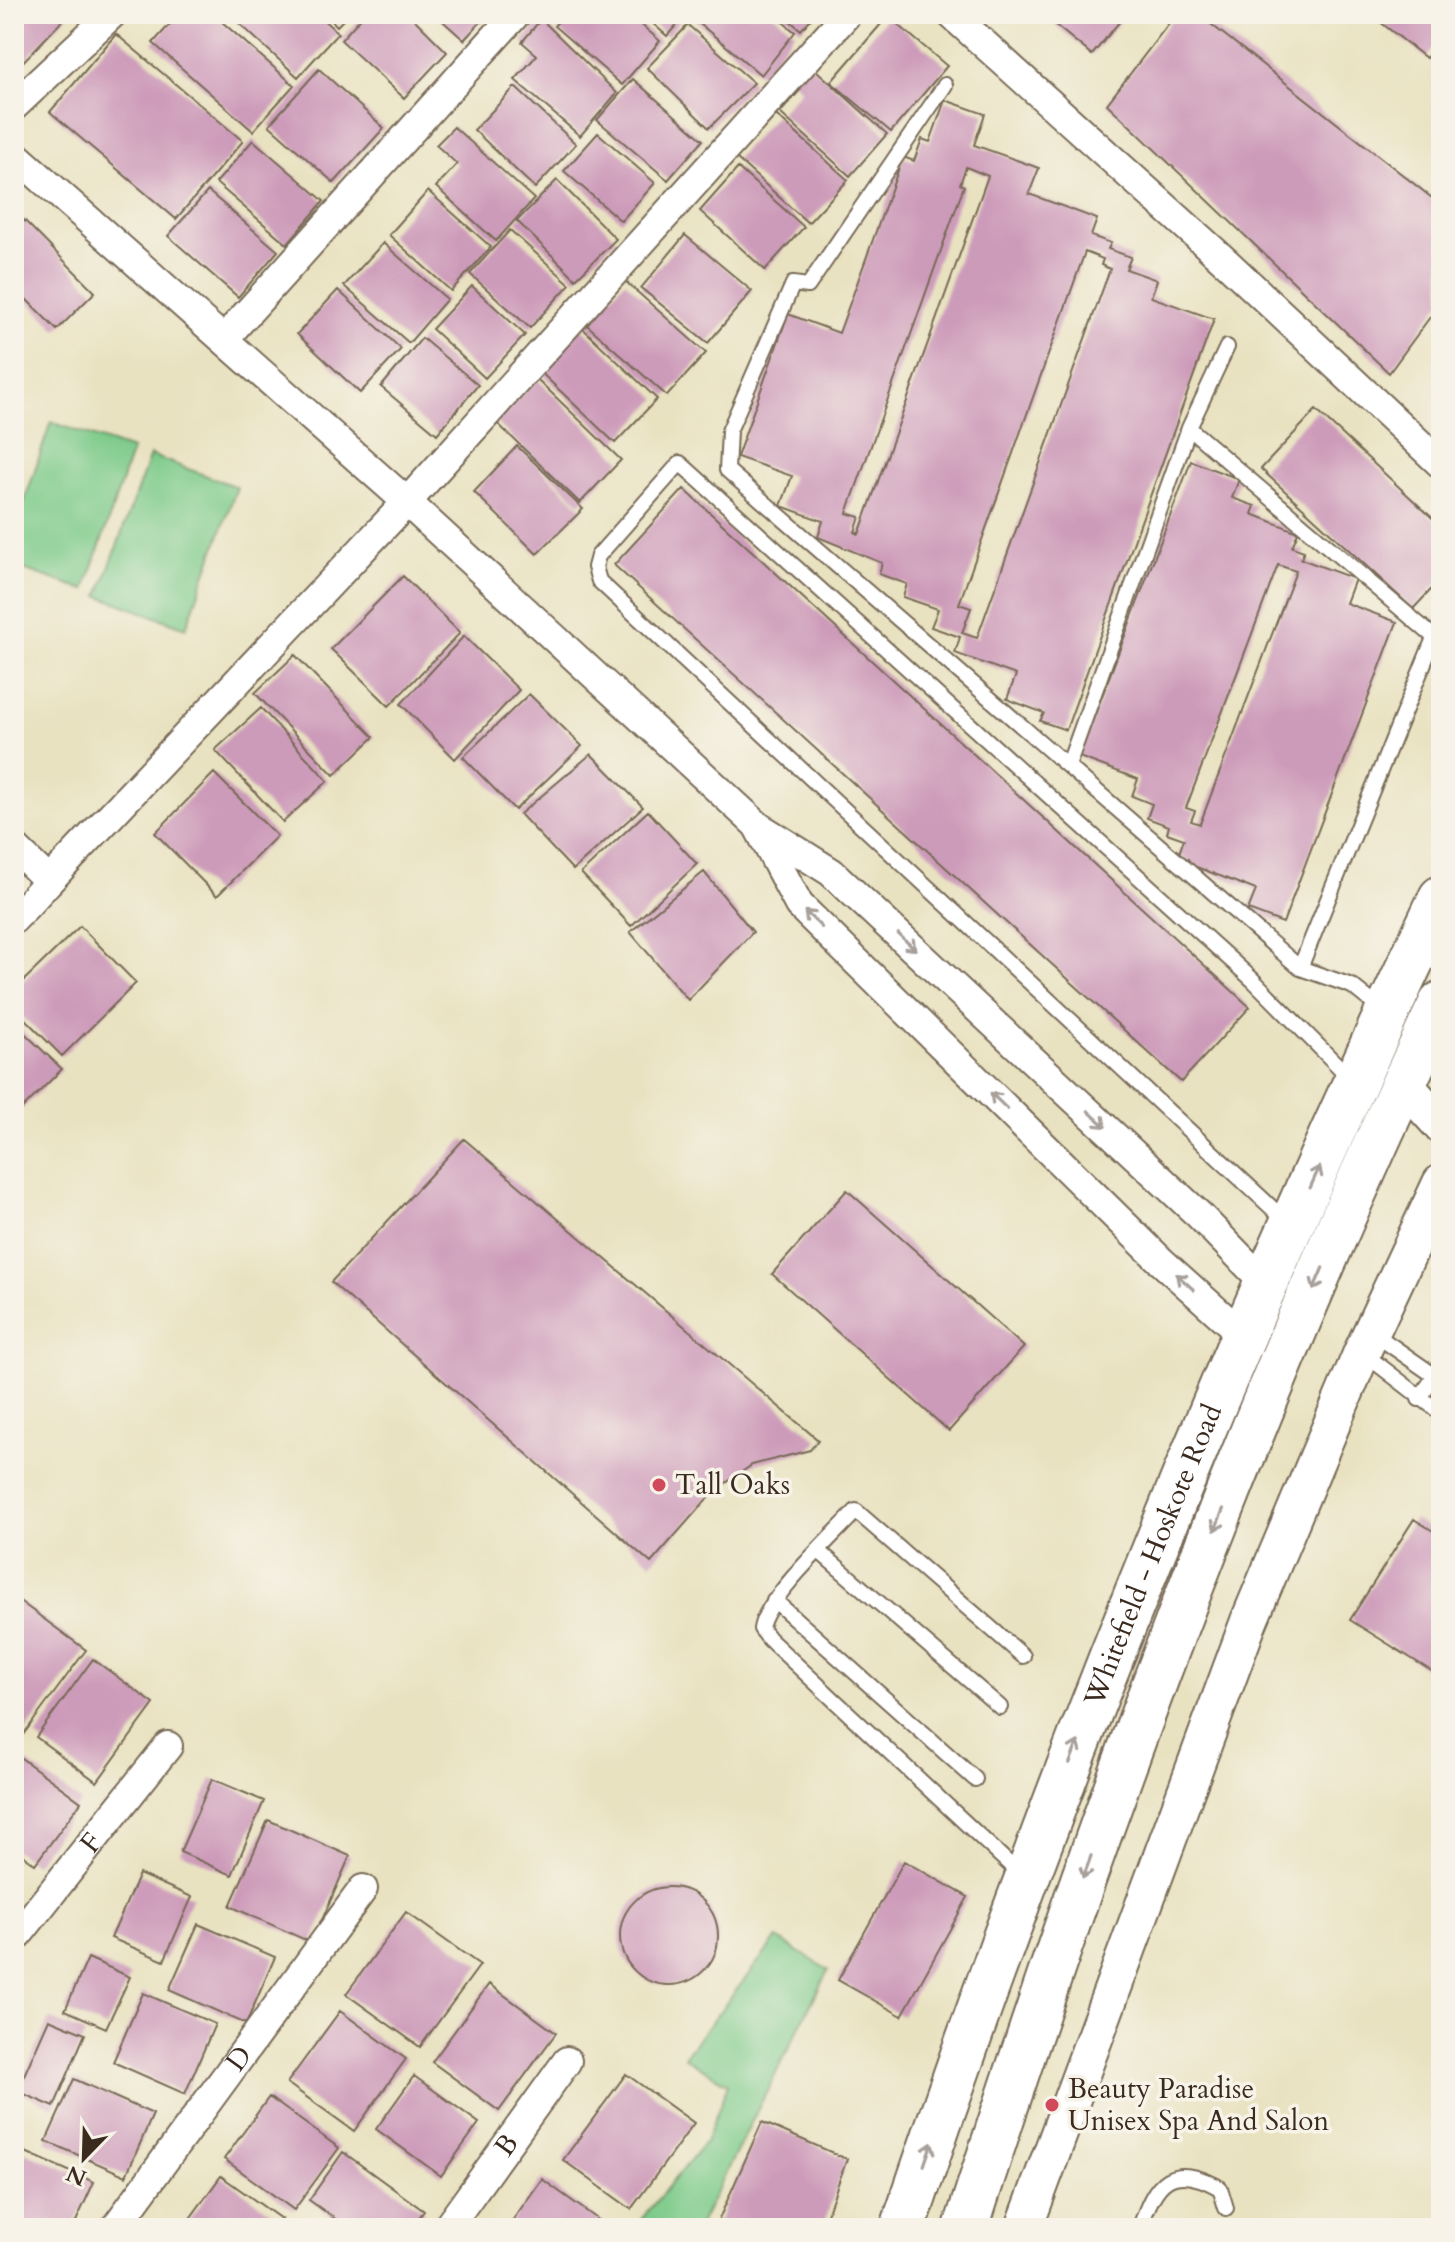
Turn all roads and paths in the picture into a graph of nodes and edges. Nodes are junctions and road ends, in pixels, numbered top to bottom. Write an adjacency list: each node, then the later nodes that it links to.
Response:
1 (112, 14): 6 (street)
2 (516, 14): 8 (street)
3 (847, 14): 12 (street)
4 (951, 14): 11 (street)
5 (945, 85): 14 (lane)
6 (14, 106)
7 (14, 154): 8 (street)
8 (224, 339): 12 (street)
9 (1227, 347): 10 (lane)
10 (1189, 428): 13 (lane); 14 (lane)
11 (1441, 464)
12 (407, 502): 15 (street); 17 (street)
13 (1437, 640): 20 (lane)
14 (1068, 766): 20 (lane)
15 (758, 826): 28 (street, one-way to 28); 29 (street, one-way to 15)
16 (14, 847): 17 (street)
17 (49, 881): 19 (street)
18 (1441, 898): 22 (main road, Whitefield - Hoskote Road)
19 (14, 919)
20 (1300, 968): 22 (lane)
21 (1441, 1004): 23 (main road, Whitefield - Hoskote Road)
22 (1386, 1013): 24 (main road, Whitefield - Hoskote Road)
23 (1403, 1083): 25 (street); 41 (main road, Whitefield - Hoskote Road, one-way to 41)
24 (1356, 1084): 27 (main road, Whitefield - Hoskote Road, one-way to 24); 27 (lane)
25 (1441, 1125)
26 (1441, 1183): 30 (street)
27 (1292, 1227): 28 (main road, Whitefield - Hoskote Road)
28 (1266, 1284): 29 (main road, Whitefield - Hoskote Road)
29 (1243, 1335): 40 (main road, Whitefield - Hoskote Road, one-way to 29)
30 (1367, 1343): 31 (lane); 32 (lane); 51 (street)
31 (1438, 1371): 32 (lane)
32 (1419, 1399): 33 (lane)
33 (1441, 1413)
34 (820, 1552): 35 (lane); 36 (lane); 37 (lane)
35 (774, 1600): 39 (lane); 42 (lane)
36 (1023, 1656)
37 (1000, 1707)
38 (168, 1746): 44 (street, F)
39 (975, 1779)
40 (1058, 1794): 41 (main road); 42 (main road, Whitefield - Hoskote Road)
41 (1107, 1811): 50 (main road, Whitefield - Hoskote Road, one-way to 50)
42 (1025, 1879): 49 (main road, Whitefield - Hoskote Road, one-way to 42)
43 (363, 1889): 47 (street, D)
44 (14, 1940)
45 (567, 2061): 48 (street, B)
46 (1226, 2208): 52 (lane)
47 (115, 2228)
48 (447, 2228)
49 (903, 2228)
50 (966, 2228)
51 (1024, 2228)
52 (1140, 2228)

